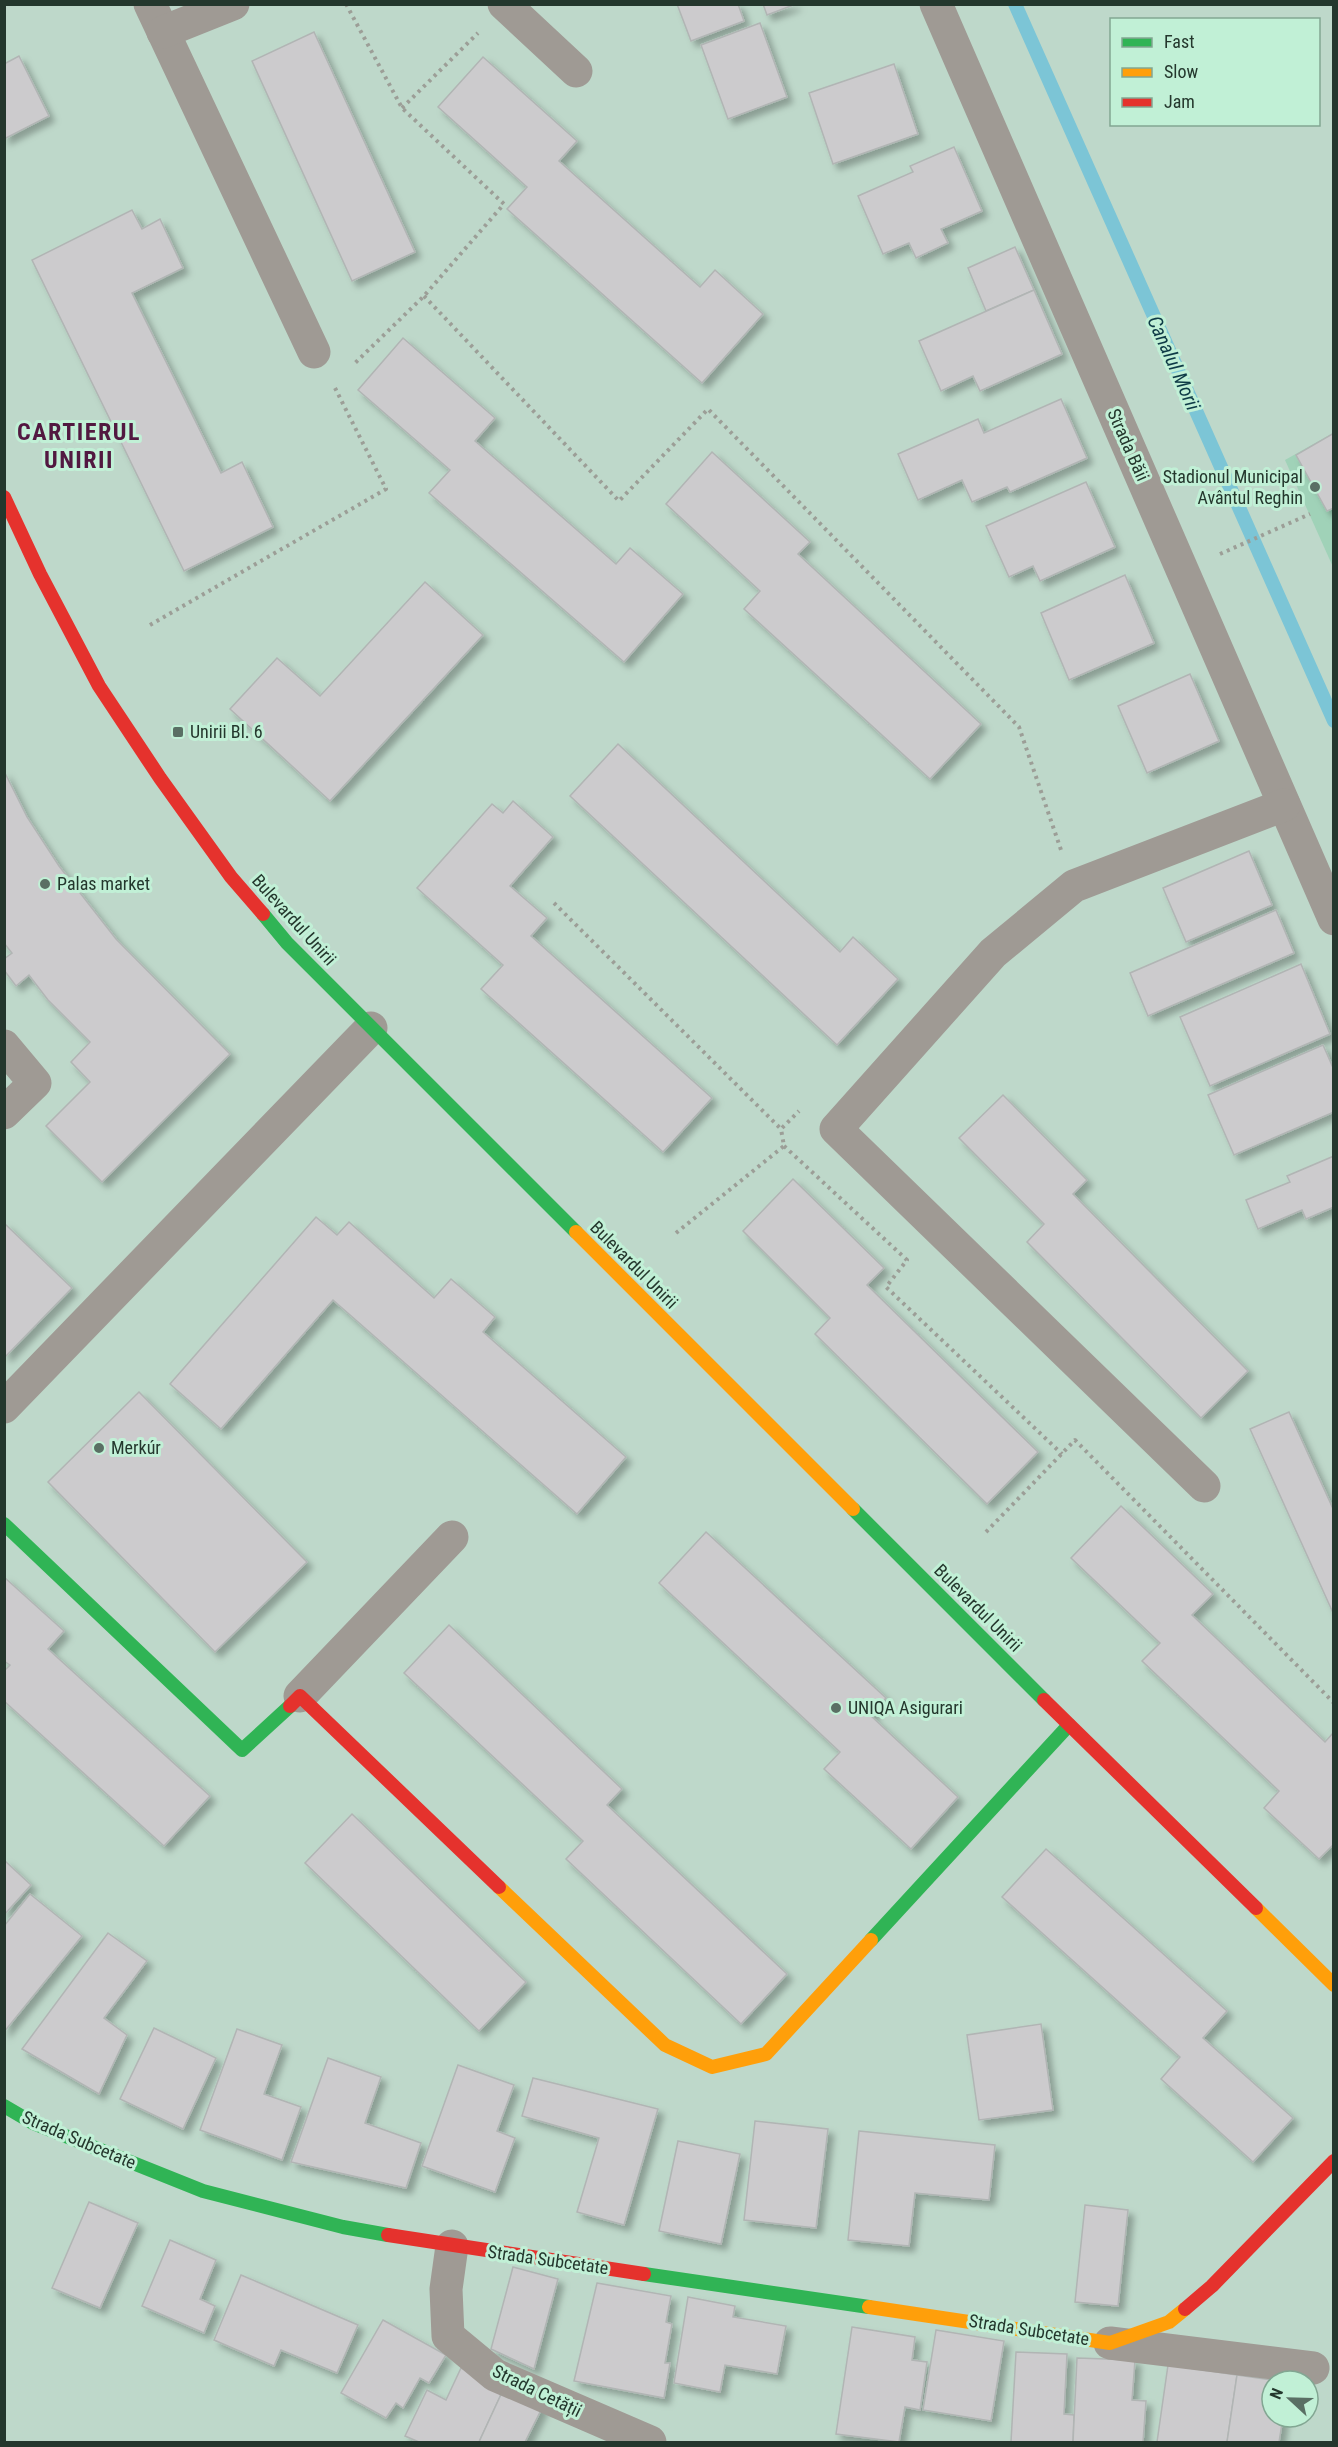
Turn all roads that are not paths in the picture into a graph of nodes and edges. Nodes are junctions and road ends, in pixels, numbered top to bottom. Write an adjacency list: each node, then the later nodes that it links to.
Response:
1 (233, 4): 4 (street)
2 (936, 4): 8 (street, Strada Băii)
3 (505, 5): 5 (street)
4 (157, 18): 6 (street)
5 (576, 71)
6 (314, 352)
7 (4, 497): 10 (street, Bulevardul Unirii)
8 (1284, 805): 9 (street, Strada Băii); 14 (street)
9 (1334, 918)
10 (371, 1028): 13 (street); 18 (street, Bulevardul Unirii)
11 (4, 1046): 12 (street)
12 (4, 1113)
13 (4, 1407)
14 (1204, 1486)
15 (4, 1524): 17 (street)
16 (453, 1537): 17 (street)
17 (300, 1696): 18 (street)
18 (1069, 1725): 19 (street, Bulevardul Unirii)
19 (1334, 1985)
20 (4, 2106): 22 (street, Strada Subcetate)
21 (1334, 2161): 23 (street, Strada Subcetate)
22 (452, 2246): 23 (street, Strada Subcetate); 25 (street, Strada Cetății)
23 (1110, 2343): 24 (street, Strada Subcetate)
24 (1313, 2368)
25 (650, 2442)

